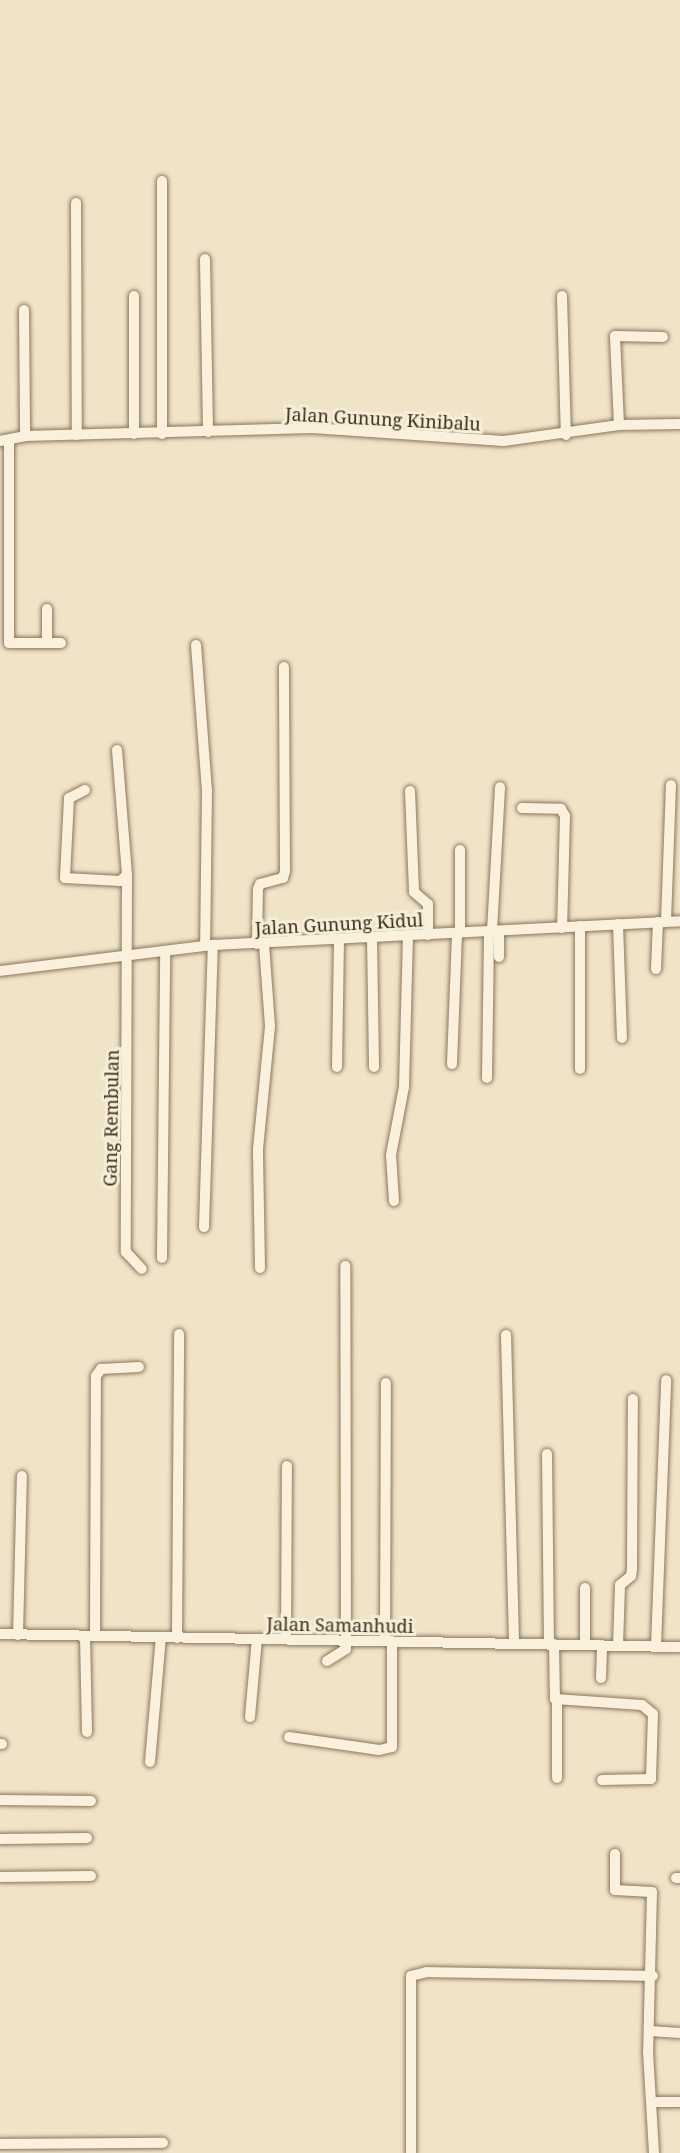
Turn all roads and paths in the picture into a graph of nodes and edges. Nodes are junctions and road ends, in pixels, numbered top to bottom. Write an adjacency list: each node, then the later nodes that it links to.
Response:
1 (162, 181): 12 (street)
2 (76, 203): 13 (street)
3 (205, 259): 10 (street)
4 (134, 296): 11 (street)
5 (562, 296): 14 (street)
6 (24, 310): 15 (street)
7 (663, 337): 9 (street)
8 (680, 424): 9 (street, Jalan Gunung Kinibalu)
9 (620, 425): 14 (street, Jalan Gunung Kinibalu)
10 (208, 432): 12 (street, Jalan Gunung Kinibalu); 14 (street, Jalan Gunung Kinibalu)
11 (134, 434): 12 (street, Jalan Gunung Kinibalu); 13 (street, Jalan Gunung Kinibalu)
12 (162, 434)
13 (77, 435): 15 (street, Jalan Gunung Kinibalu)
14 (566, 435)
15 (25, 436): 16 (street, Jalan Gunung Kinibalu)
16 (4, 440): 18 (street)
17 (47, 609): 18 (street)
18 (47, 643): 19 (street)
19 (61, 643)
20 (196, 645): 42 (street)
21 (284, 667): 41 (street)
22 (117, 750): 29 (street, Gang Rembulan)
23 (671, 785): 30 (street)
24 (500, 787): 35 (street)
25 (85, 790): 29 (street)
26 (410, 791): 38 (street)
27 (522, 808): 34 (street)
28 (460, 850): 36 (street)
29 (127, 875): 45 (street, Gang Rembulan)
30 (662, 921): 31 (street, Jalan Gunung Kidul); 32 (street, Jalan Gunung Kidul); 46 (street)
31 (680, 921)
32 (618, 924): 33 (street, Jalan Gunung Kidul); 48 (street)
33 (580, 926): 34 (street, Jalan Gunung Kidul); 52 (street)
34 (562, 928): 35 (street, Jalan Gunung Kidul)
35 (493, 931): 36 (street, Jalan Gunung Kidul); 44 (street); 53 (street)
36 (459, 932): 38 (street, Jalan Gunung Kidul); 49 (street)
37 (408, 935): 38 (street, Jalan Gunung Kidul); 39 (street, Jalan Gunung Kidul); 54 (street)
38 (428, 935)
39 (372, 937): 40 (street, Jalan Gunung Kidul); 51 (street)
40 (339, 939): 41 (street, Jalan Gunung Kidul); 50 (street)
41 (261, 944): 42 (street, Jalan Gunung Kidul); 58 (street)
42 (209, 946): 43 (street, Jalan Gunung Kidul); 55 (street)
43 (165, 953): 45 (street, Jalan Gunung Kidul); 56 (street)
44 (499, 957)
45 (128, 958): 47 (street, Jalan Gunung Kidul); 59 (street, Gang Rembulan)
46 (656, 969)
47 (0, 971)
48 (622, 1038)
49 (452, 1064)
50 (337, 1067)
51 (373, 1067)
52 (580, 1069)
53 (487, 1078)
54 (394, 1201)
55 (204, 1227)
56 (162, 1258)
57 (345, 1266): 77 (street)
58 (260, 1268)
59 (142, 1269)
60 (179, 1334): 74 (street)
61 (506, 1335): 79 (street)
62 (139, 1367): 72 (street)
63 (666, 1380): 84 (street)
64 (386, 1383): 78 (street)
65 (633, 1399): 83 (street)
66 (547, 1454): 80 (street)
67 (287, 1466): 76 (street)
68 (22, 1476): 71 (street)
69 (585, 1588): 81 (street)
70 (0, 1634): 71 (street, Jalan Samanhudi)
71 (18, 1635): 72 (street, Jalan Samanhudi)
72 (90, 1636): 73 (street, Jalan Samanhudi); 90 (street)
73 (161, 1637): 74 (street, Jalan Samanhudi); 92 (street)
74 (177, 1637): 75 (street, Jalan Samanhudi)
75 (257, 1639): 76 (street, Jalan Samanhudi); 89 (street)
76 (286, 1639): 77 (street, Jalan Samanhudi)
77 (346, 1641): 78 (street, Jalan Samanhudi); 86 (street)
78 (389, 1641): 79 (street, Jalan Samanhudi); 91 (street)
79 (514, 1644): 80 (street, Jalan Samanhudi)
80 (552, 1644): 81 (street, Jalan Samanhudi); 88 (street)
81 (585, 1645): 82 (street, Jalan Samanhudi)
82 (602, 1645): 83 (street, Jalan Samanhudi); 87 (street)
83 (618, 1646): 84 (street, Jalan Samanhudi)
84 (656, 1646): 85 (street, Jalan Samanhudi)
85 (680, 1647)
86 (327, 1661)
87 (601, 1678)
88 (557, 1700): 93 (street); 94 (street)
89 (250, 1717)
90 (87, 1732)
91 (289, 1737)
92 (150, 1762)
93 (557, 1778)
94 (602, 1780)
95 (0, 1800): 96 (street)
96 (92, 1801)
97 (87, 1838): 98 (street)
98 (0, 1839)
99 (615, 1854): 102 (street)
100 (0, 1877): 101 (street)
101 (91, 1877)
102 (653, 1976): 103 (street); 109 (street)
103 (650, 2031): 104 (street); 105 (street)
104 (680, 2033)
105 (654, 2102): 106 (street); 110 (street)
106 (680, 2102)
107 (163, 2143): 108 (street)
108 (0, 2144)
109 (411, 2153)
110 (654, 2153)

